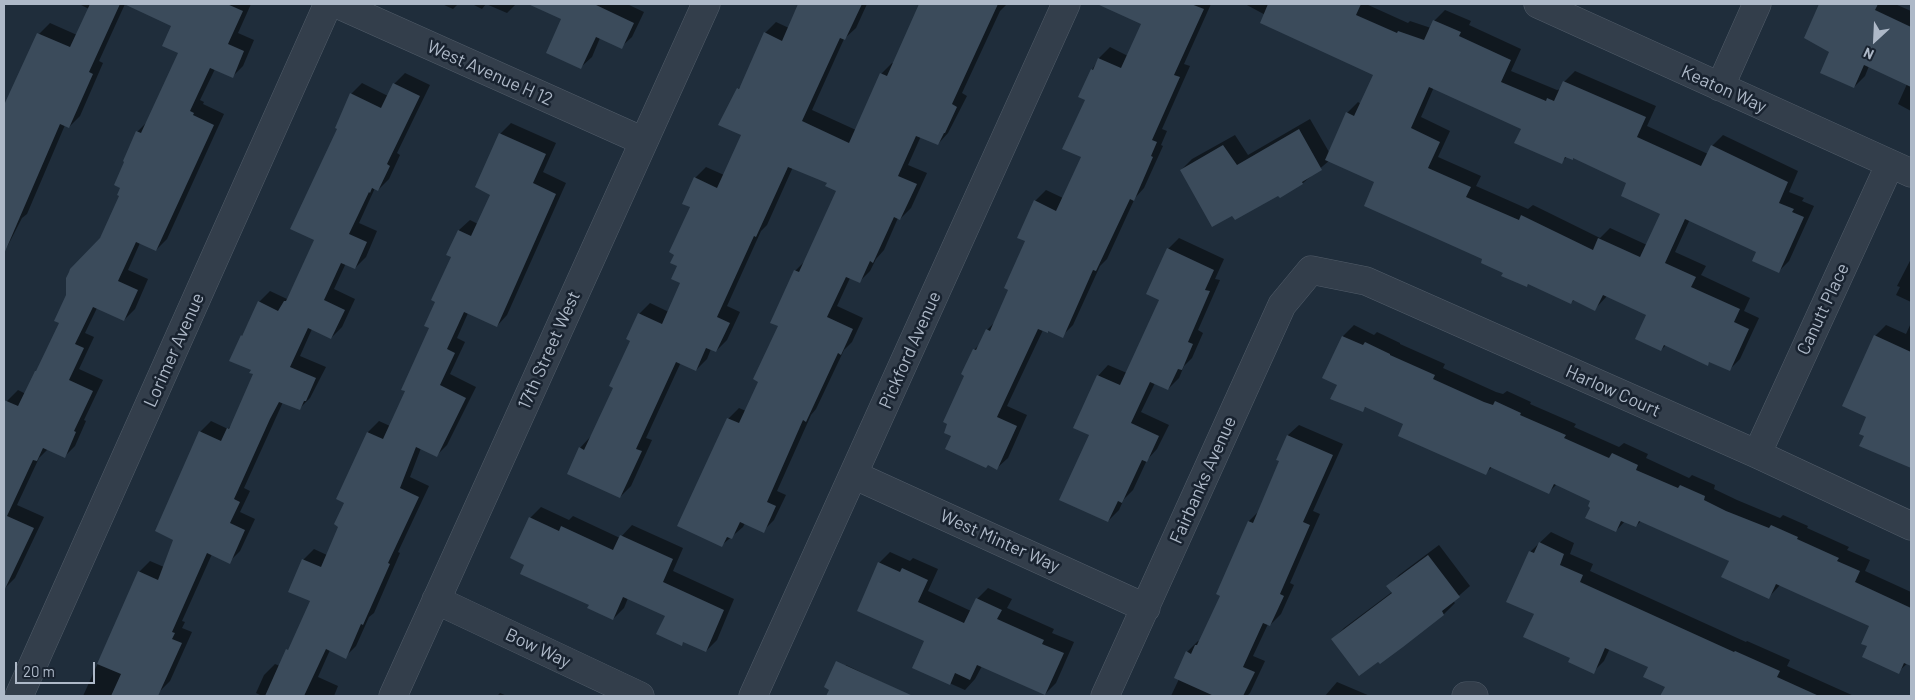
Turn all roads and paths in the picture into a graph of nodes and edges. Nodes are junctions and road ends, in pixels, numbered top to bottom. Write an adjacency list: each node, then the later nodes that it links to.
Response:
1 (328, 4): 16 (street, Lorimer Avenue)
2 (337, 4): 8 (street, West Avenue H 12)
3 (706, 4): 8 (street, 17th Street West)
4 (1066, 4): 12 (street, Pickford Avenue)
5 (1538, 4): 7 (street, Keaton Way)
6 (1756, 4): 7 (street)
7 (1720, 87): 9 (street, Keaton Way)
8 (643, 141): 14 (street, 17th Street West)
9 (1900, 168): 11 (street, Canutt Place)
10 (1311, 270): 11 (street, Harlow Court); 15 (street, Fairbanks Avenue)
11 (1757, 454): 13 (street, Harlow Court)
12 (854, 475): 15 (street, West Minter Way); 19 (street, Pickford Avenue)
13 (1911, 526)
14 (436, 600): 17 (street, 17th Street West); 18 (street, Bow Way)
15 (1146, 608): 20 (street, Fairbanks Avenue)
16 (19, 696)
17 (393, 696)
18 (640, 696)
19 (753, 696)
20 (1105, 696)

